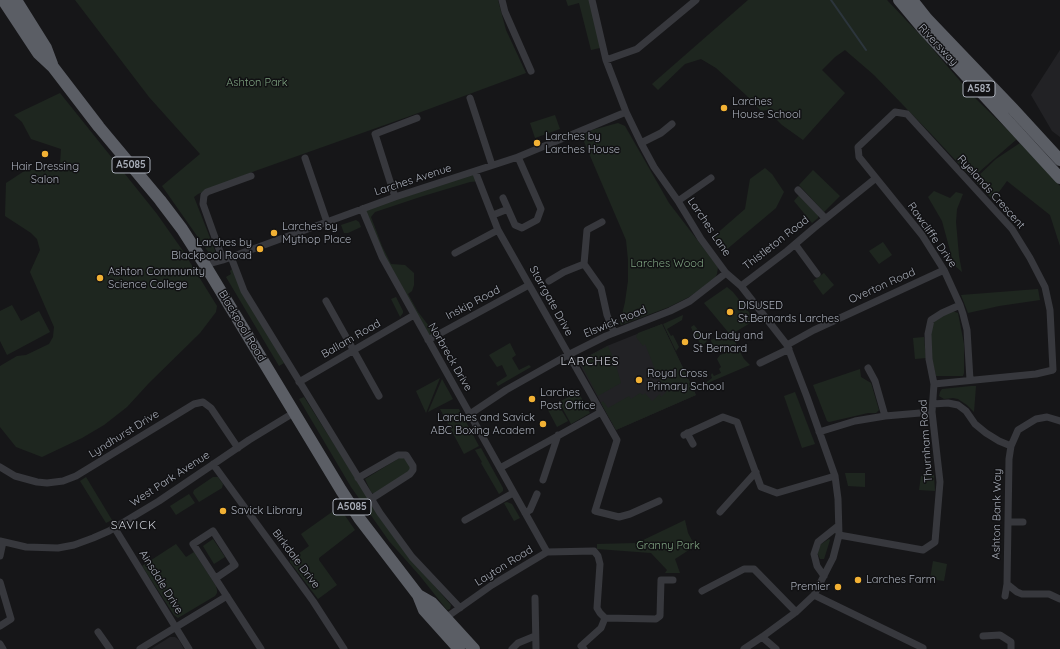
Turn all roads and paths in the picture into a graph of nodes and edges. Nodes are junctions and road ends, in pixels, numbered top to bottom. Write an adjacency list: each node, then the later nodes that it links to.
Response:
1 (502, 0): 8 (street)
2 (592, 0): 7 (street, Larches Lane)
3 (696, 0): 7 (street)
4 (899, 0): 22 (highway, Riversway / A583)
5 (912, 0): 16 (highway, Riversway / A583)
6 (9, 4): 39 (highway, Blackpool Road / A5085)
7 (606, 60): 10 (street, Larches Lane)
8 (532, 71)
9 (470, 98): 17 (street)
10 (626, 112): 13 (street, Larches Lane); 14 (street, Larches Avenue)
11 (417, 118): 24 (street)
12 (672, 124): 13 (street)
13 (641, 143): 26 (street, Larches Lane)
14 (518, 157): 17 (street, Larches Avenue); 28 (street)
15 (305, 158): 31 (street)
16 (1060, 160)
17 (492, 165): 18 (street, Larches Avenue)
18 (475, 171): 24 (street, Larches Avenue); 29 (street, Starrgate Drive)
19 (251, 176): 37 (street)
20 (711, 178): 26 (street)
21 (876, 178): 30 (street, Thistleton Road); 40 (street, Rawcliffe Drive); 56 (street, Ryelands Crescent)
22 (1060, 178)
23 (798, 190): 30 (street, Thistleton Road)
24 (395, 197): 27 (street, Larches Avenue)
25 (503, 198): 28 (street)
26 (678, 201): 41 (street, Larches Lane)
27 (362, 208): 31 (street, Larches Avenue); 48 (street, Norbreck Drive)
28 (508, 209): 29 (street)
29 (493, 215): 33 (street, Starrgate Drive)
30 (825, 218): 34 (street, Thistleton Road)
31 (327, 222): 36 (street, Larches Avenue)
32 (602, 222): 38 (street)
33 (498, 230): 35 (street); 44 (street, Starrgate Drive)
34 (795, 244): 42 (street); 45 (street, Thistleton Road)
35 (455, 253)
36 (231, 257): 37 (street, Larches Avenue); 57 (street, Blackpool Road)
37 (223, 260): 39 (street, Larches Avenue)
38 (584, 264): 43 (street); 49 (street)
39 (205, 265): 61 (highway, Blackpool Road / A5085)
40 (944, 270): 47 (street, Rawcliffe Drive); 51 (street, Overton Road)
41 (726, 273): 45 (street, Larches Lane); 49 (street, Elswick Road)
42 (817, 274)
43 (549, 281)
44 (529, 285): 50 (street, Inskip Road); 53 (street, Starrgate Drive)
45 (741, 286): 51 (street, Larches Lane)
46 (326, 301): 52 (street)
47 (960, 305): 56 (street, Rawcliffe Drive); 58 (street, Thurnham Road)
48 (414, 315): 50 (street, Norbreck Drive); 52 (street, Ballam Road)
49 (614, 332): 53 (street, Elswick Road)
50 (428, 340): 63 (street, Norbreck Drive)
51 (788, 347): 54 (street, Overton Road); 66 (street, Larches Lane)
52 (353, 351): 57 (street, Ballam Road); 59 (street)
53 (568, 355): 62 (street, Starrgate Drive); 63 (street, Elswick Road)
54 (760, 363)
55 (868, 368): 64 (street)
56 (970, 380): 58 (street, Ryelands Crescent)
57 (300, 382): 76 (street, Blackpool Road)
58 (934, 384): 60 (street, Thurnham Road)
59 (379, 396)
60 (933, 408): 64 (street); 69 (street); 89 (street, Thurnham Road)
61 (295, 412): 70 (street, West Park Avenue); 107 (highway, Blackpool Road / A5085)
62 (601, 412): 67 (street); 81 (street, Starrgate Drive)
63 (470, 414): 73 (street, Norbreck Drive)
64 (885, 416): 66 (street)
65 (1060, 421): 69 (street, Ashton Bank Way)
66 (819, 432): 75 (street, Larches Lane)
67 (558, 435): 73 (street); 77 (street)
68 (692, 444): 74 (street)
69 (1011, 446): 85 (street, Ashton Bank Way)
70 (238, 448): 71 (street, West Park Avenue); 72 (street, Lyndhurst Drive)
71 (213, 464): 88 (street, West Park Avenue); 121 (street, Birkdale Drive)
72 (0, 467)
73 (500, 468): 78 (street, Norbreck Drive)
74 (756, 472): 75 (street); 82 (street)
75 (835, 476): 87 (street, Larches Lane)
76 (358, 478): 80 (street, Blackpool Road); 80 (street)
77 (543, 480)
78 (513, 493): 83 (street, Norbreck Drive); 84 (street)
79 (537, 494): 83 (street)
80 (371, 499): 104 (street, Blackpool Road)
81 (659, 501)
82 (720, 512)
83 (525, 513): 91 (street, Norbreck Drive)
84 (465, 520)
85 (1008, 522): 86 (street); 97 (street, Ashton Bank Way)
86 (1022, 522)
87 (838, 526): 89 (street, Larches Lane); 93 (street)
88 (114, 527): 90 (street, West Park Avenue); 109 (street, Ainsdale Drive)
89 (839, 535): 93 (street, Larches Lane)
90 (1, 542): 92 (street, West Park Avenue)
91 (547, 552): 104 (street, Layton Road); 106 (street, Layton Road)
92 (0, 556)
93 (824, 576): 99 (street, Larches Lane)
94 (216, 578): 94 (street); 100 (street)
95 (673, 580): 106 (street)
96 (0, 582): 108 (street)
97 (1007, 584): 101 (street, Ashton Bank Way); 103 (street)
98 (702, 592): 105 (street)
99 (814, 594): 105 (street, Larches Lane); 115 (street)
100 (227, 596): 109 (street); 120 (street)
101 (1005, 596)
102 (535, 598): 111 (street)
103 (1060, 599)
104 (460, 608): 107 (street, Layton Road)
105 (796, 612): 113 (street, Larches Lane)
106 (605, 618): 126 (street)
107 (441, 622): 122 (highway, Blackpool Road / A5085); 123 (highway, Blackpool Road / A5085)
108 (0, 626)
109 (176, 628): 118 (street); 119 (street, Ainsdale Drive)
110 (98, 632): 117 (street)
111 (536, 636): 124 (street); 125 (street)
112 (983, 636): 129 (street)
113 (762, 637): 127 (street, Larches Lane); 128 (street)
114 (0, 644): 116 (street)
115 (923, 648)
116 (3, 649)
117 (110, 649)
118 (140, 649)
119 (189, 649)
120 (261, 649)
121 (344, 649)
122 (459, 649)
123 (474, 649)
124 (512, 649)
125 (536, 649)
126 (584, 649)
127 (744, 649)
128 (776, 649)
129 (1011, 649)

